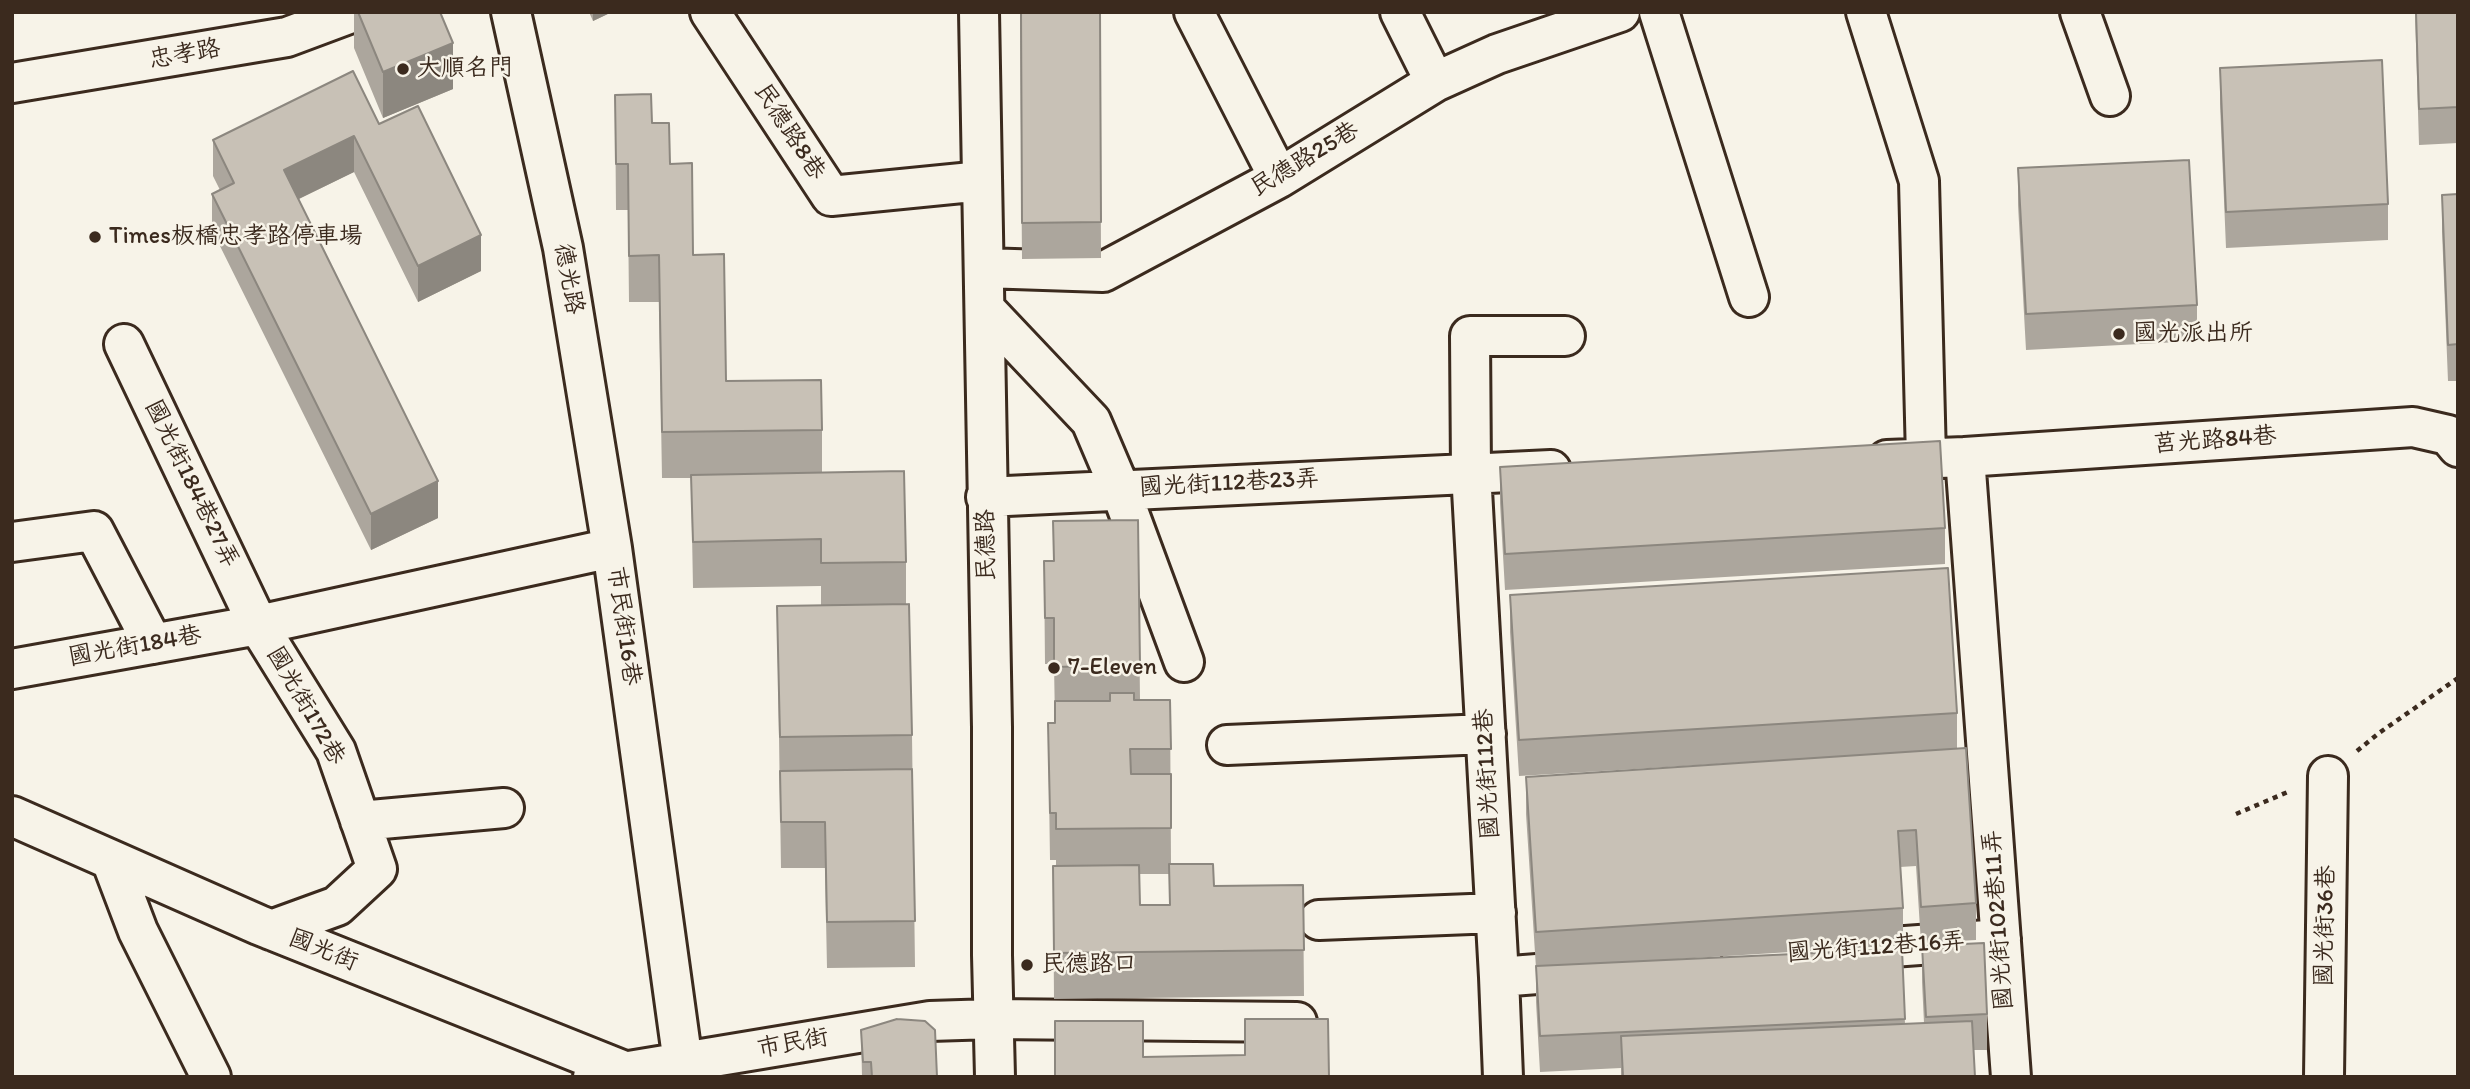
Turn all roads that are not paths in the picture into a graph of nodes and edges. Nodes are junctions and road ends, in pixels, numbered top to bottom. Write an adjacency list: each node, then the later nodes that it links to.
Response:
1 (354, 12): 12 (street, 忠孝路)
2 (511, 12): 30 (street, 德光路)
3 (710, 12): 15 (street, 民德路8巷)
4 (979, 12): 15 (street, 民德路)
5 (1194, 12): 14 (street)
6 (1400, 12): 11 (street)
7 (1620, 12): 11 (street, 民德路25巷)
8 (1659, 12): 17 (street)
9 (1866, 12): 23 (street)
10 (2080, 12): 13 (street)
11 (1435, 82): 14 (street, 民德路25巷)
12 (12, 83)
13 (2110, 96)
14 (1279, 178): 16 (street, 民德路25巷)
15 (982, 181): 16 (street, 民德路)
16 (984, 268): 18 (street, 民德路)
17 (1749, 297)
18 (985, 309): 27 (street); 28 (street, 民德路)
19 (1566, 336): 26 (street, 國光街112巷)
20 (124, 344): 31 (street, 國光街184巷27弄)
21 (2458, 447): 22 (street, 莒光路84巷)
22 (1965, 457): 23 (street, 莒光路84巷); 45 (street, 國光街102巷11弄)
23 (1926, 458): 24 (street, 莒光路84巷)
24 (1857, 460)
25 (1581, 469): 26 (street, 國光街112巷23弄)
26 (1471, 472): 27 (street, 國光街112巷23弄); 35 (street, 國光街112巷)
27 (1119, 489): 28 (street, 國光街112巷23弄); 33 (street)
28 (986, 497): 49 (street, 民德路)
29 (12, 542): 32 (street)
30 (612, 548): 31 (street, 市民街16巷); 51 (street, 市民街16巷)
31 (258, 625): 32 (street, 國光街184巷); 40 (street, 國光街172巷)
32 (153, 643): 34 (street, 國光街184巷)
33 (1184, 662)
34 (12, 669)
35 (1486, 734): 36 (street); 42 (street, 國光街112巷)
36 (1227, 745)
37 (2328, 776): 57 (street, 國光街36巷)
38 (504, 808): 40 (street)
39 (12, 816): 41 (street, 國光街)
40 (360, 821): 44 (street, 國光街172巷)
41 (111, 860): 44 (street, 國光街); 53 (street)
42 (1496, 913): 43 (street); 48 (street, 國光街112巷)
43 (1319, 920)
44 (271, 930): 52 (street, 國光街)
45 (2001, 939): 46 (street, 國光街112巷16弄); 56 (street, 國光街102巷11弄)
46 (1708, 961)
47 (1625, 967): 48 (street)
48 (1499, 977): 55 (street, 國光街112巷)
49 (993, 1020): 50 (street, 市民街); 51 (street, 市民街); 54 (street, 民德路)
50 (1299, 1022)
51 (683, 1063): 52 (street, 市民街)
52 (618, 1075)
53 (211, 1077)
54 (995, 1077)
55 (1503, 1077)
56 (2011, 1077)
57 (2324, 1077)

